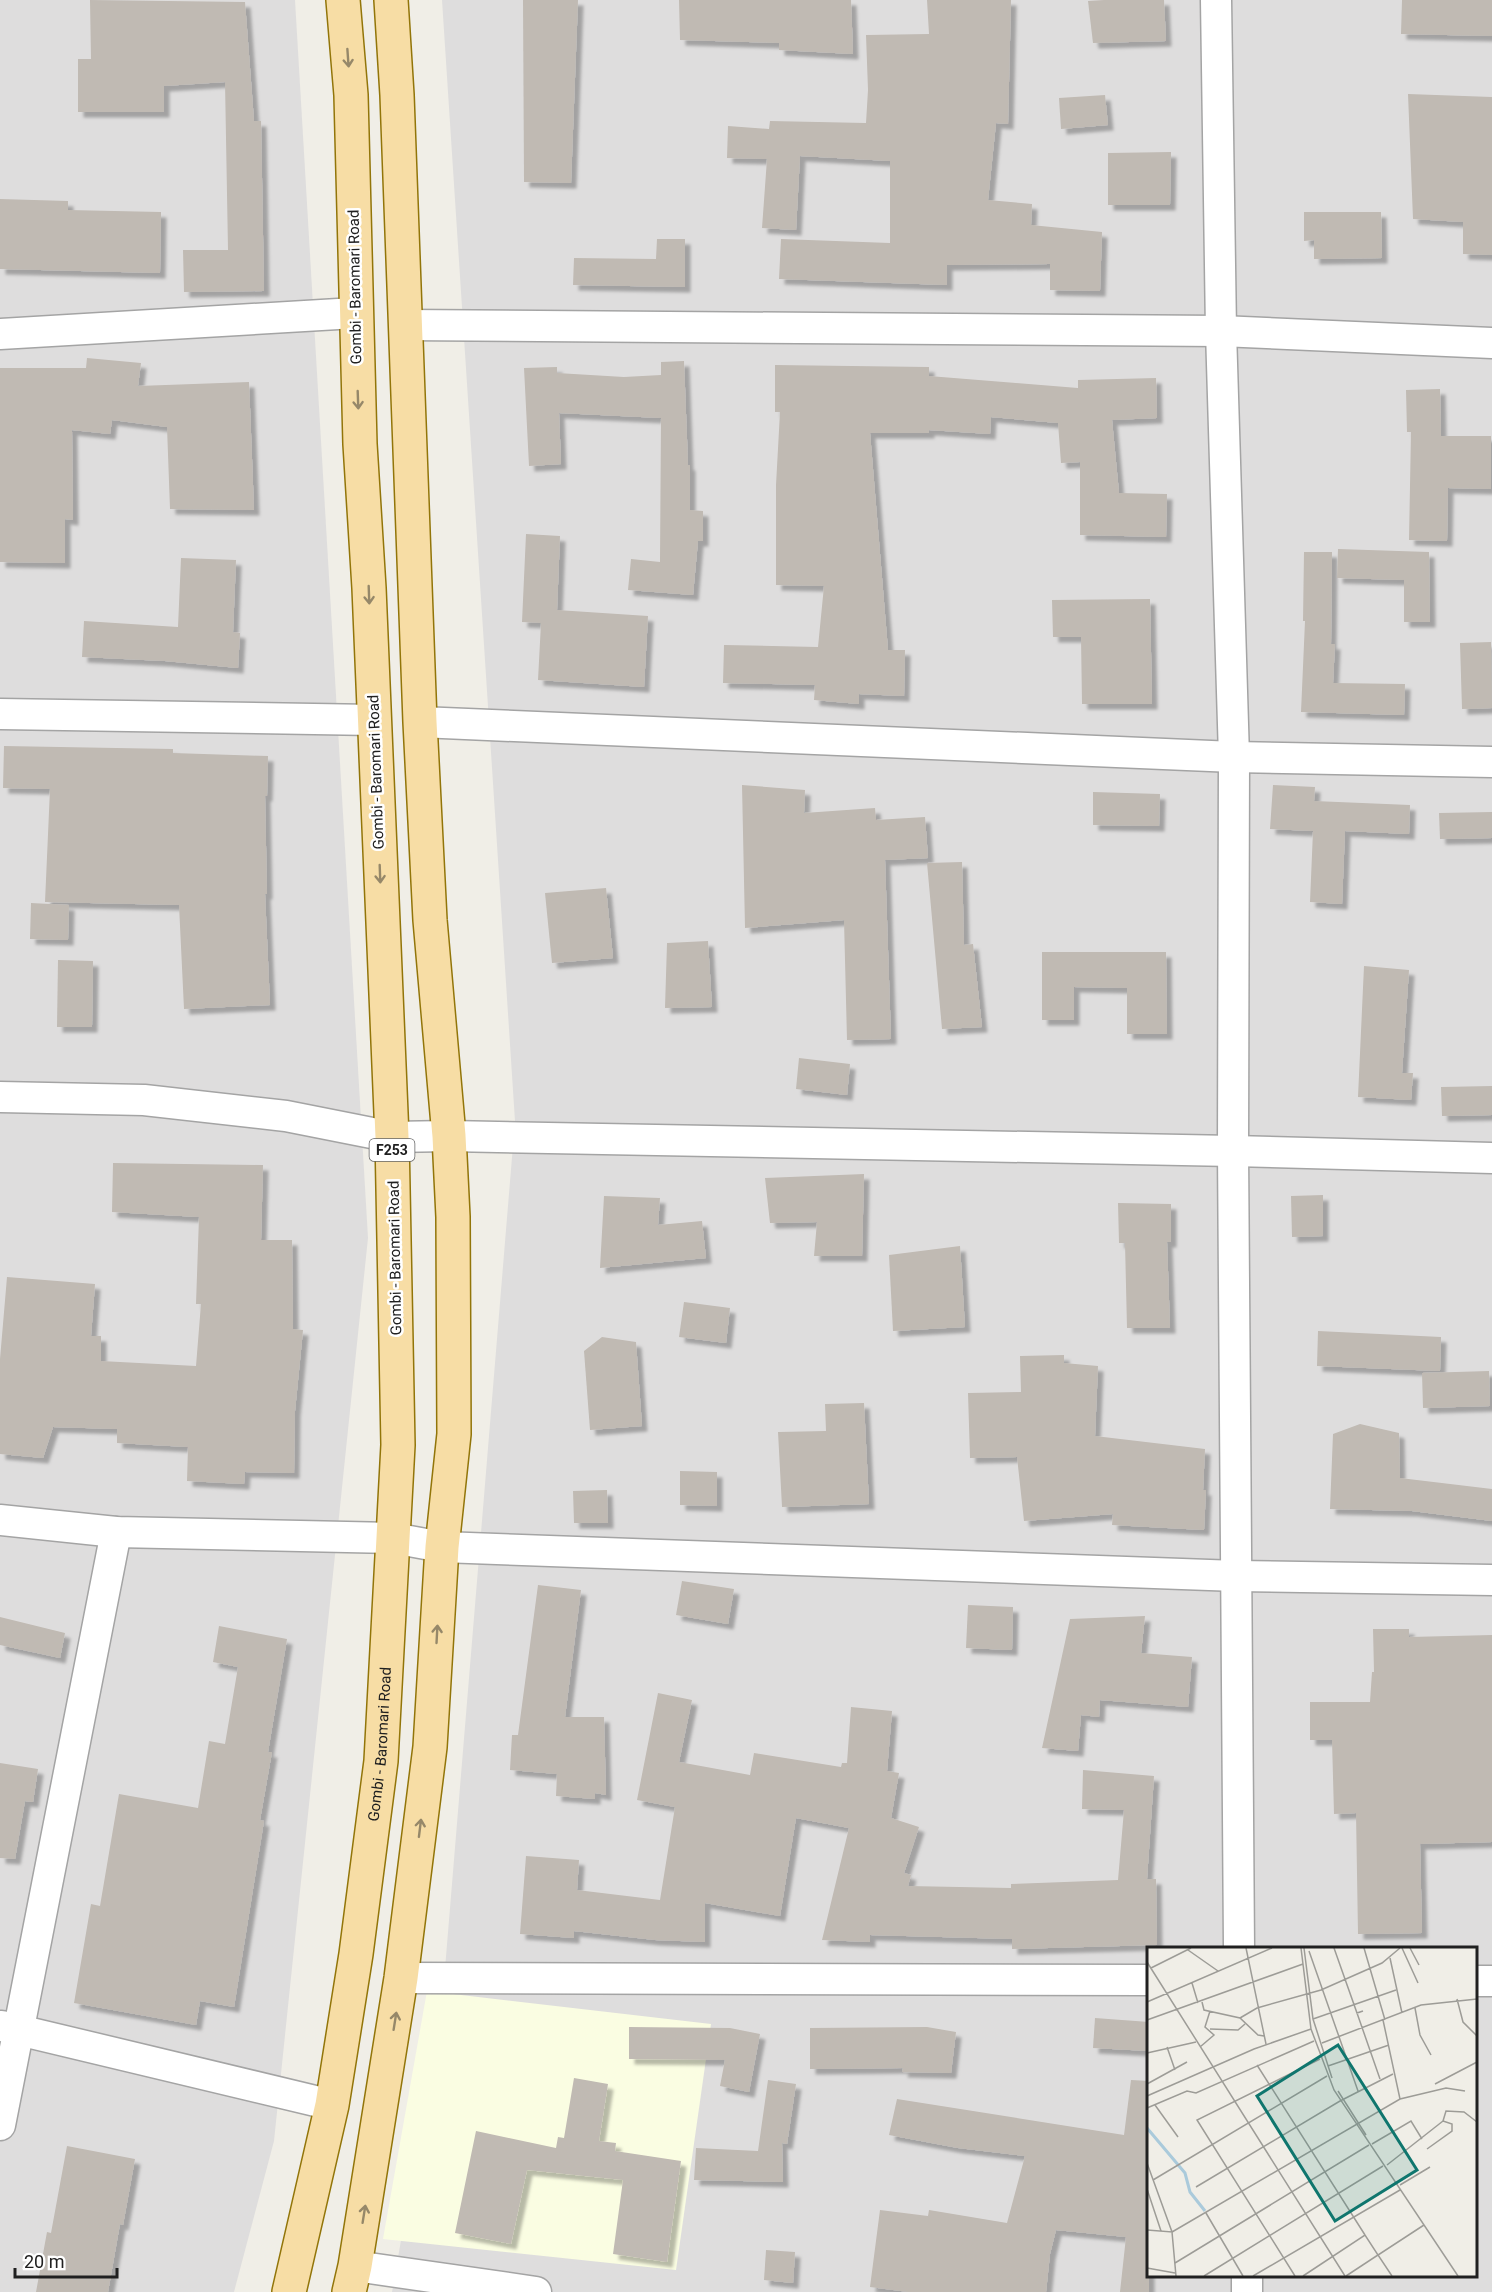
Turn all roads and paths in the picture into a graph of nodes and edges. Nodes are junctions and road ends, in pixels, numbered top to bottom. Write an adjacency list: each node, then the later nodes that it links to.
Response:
1 (343, 0): 4 (main road, Gombi - Baromari Road / F253, one-way to 4)
2 (391, 0): 5 (main road)
3 (1216, 0): 6 (street)
4 (355, 313): 7 (street); 10 (main road, Gombi - Baromari Road / F253, one-way to 10)
5 (405, 326): 6 (street); 11 (main road)
6 (1221, 331): 8 (street); 12 (street)
7 (0, 334)
8 (1492, 343)
9 (0, 714): 10 (street)
10 (374, 720): 16 (main road, Gombi - Baromari Road / F253, one-way to 16)
11 (420, 722): 12 (street); 15 (main road)
12 (1234, 757): 13 (street); 17 (street)
13 (1492, 762)
14 (0, 1097): 16 (street)
15 (449, 1136): 16 (street); 17 (street); 22 (main road)
16 (392, 1137): 21 (main road, Gombi - Baromari Road / F253)
17 (1233, 1151): 18 (street); 23 (street)
18 (1492, 1158)
19 (0, 1520): 20 (street)
20 (116, 1532): 21 (street); 28 (street)
21 (393, 1538): 22 (street); 29 (main road, Gombi - Baromari Road / F253)
22 (442, 1547): 23 (street); 26 (main road, one-way to 22)
23 (1237, 1576): 24 (street); 25 (street)
24 (1492, 1580)
25 (1239, 1947)
26 (401, 1978): 27 (street); 31 (main road, one-way to 26)
27 (1147, 1980)
28 (10, 2028): 29 (street); 30 (street)
29 (332, 2104): 32 (main road, Gombi - Baromari Road / F253)
30 (0, 2125)
31 (352, 2279): 33 (street)
32 (289, 2292)
33 (536, 2292)

